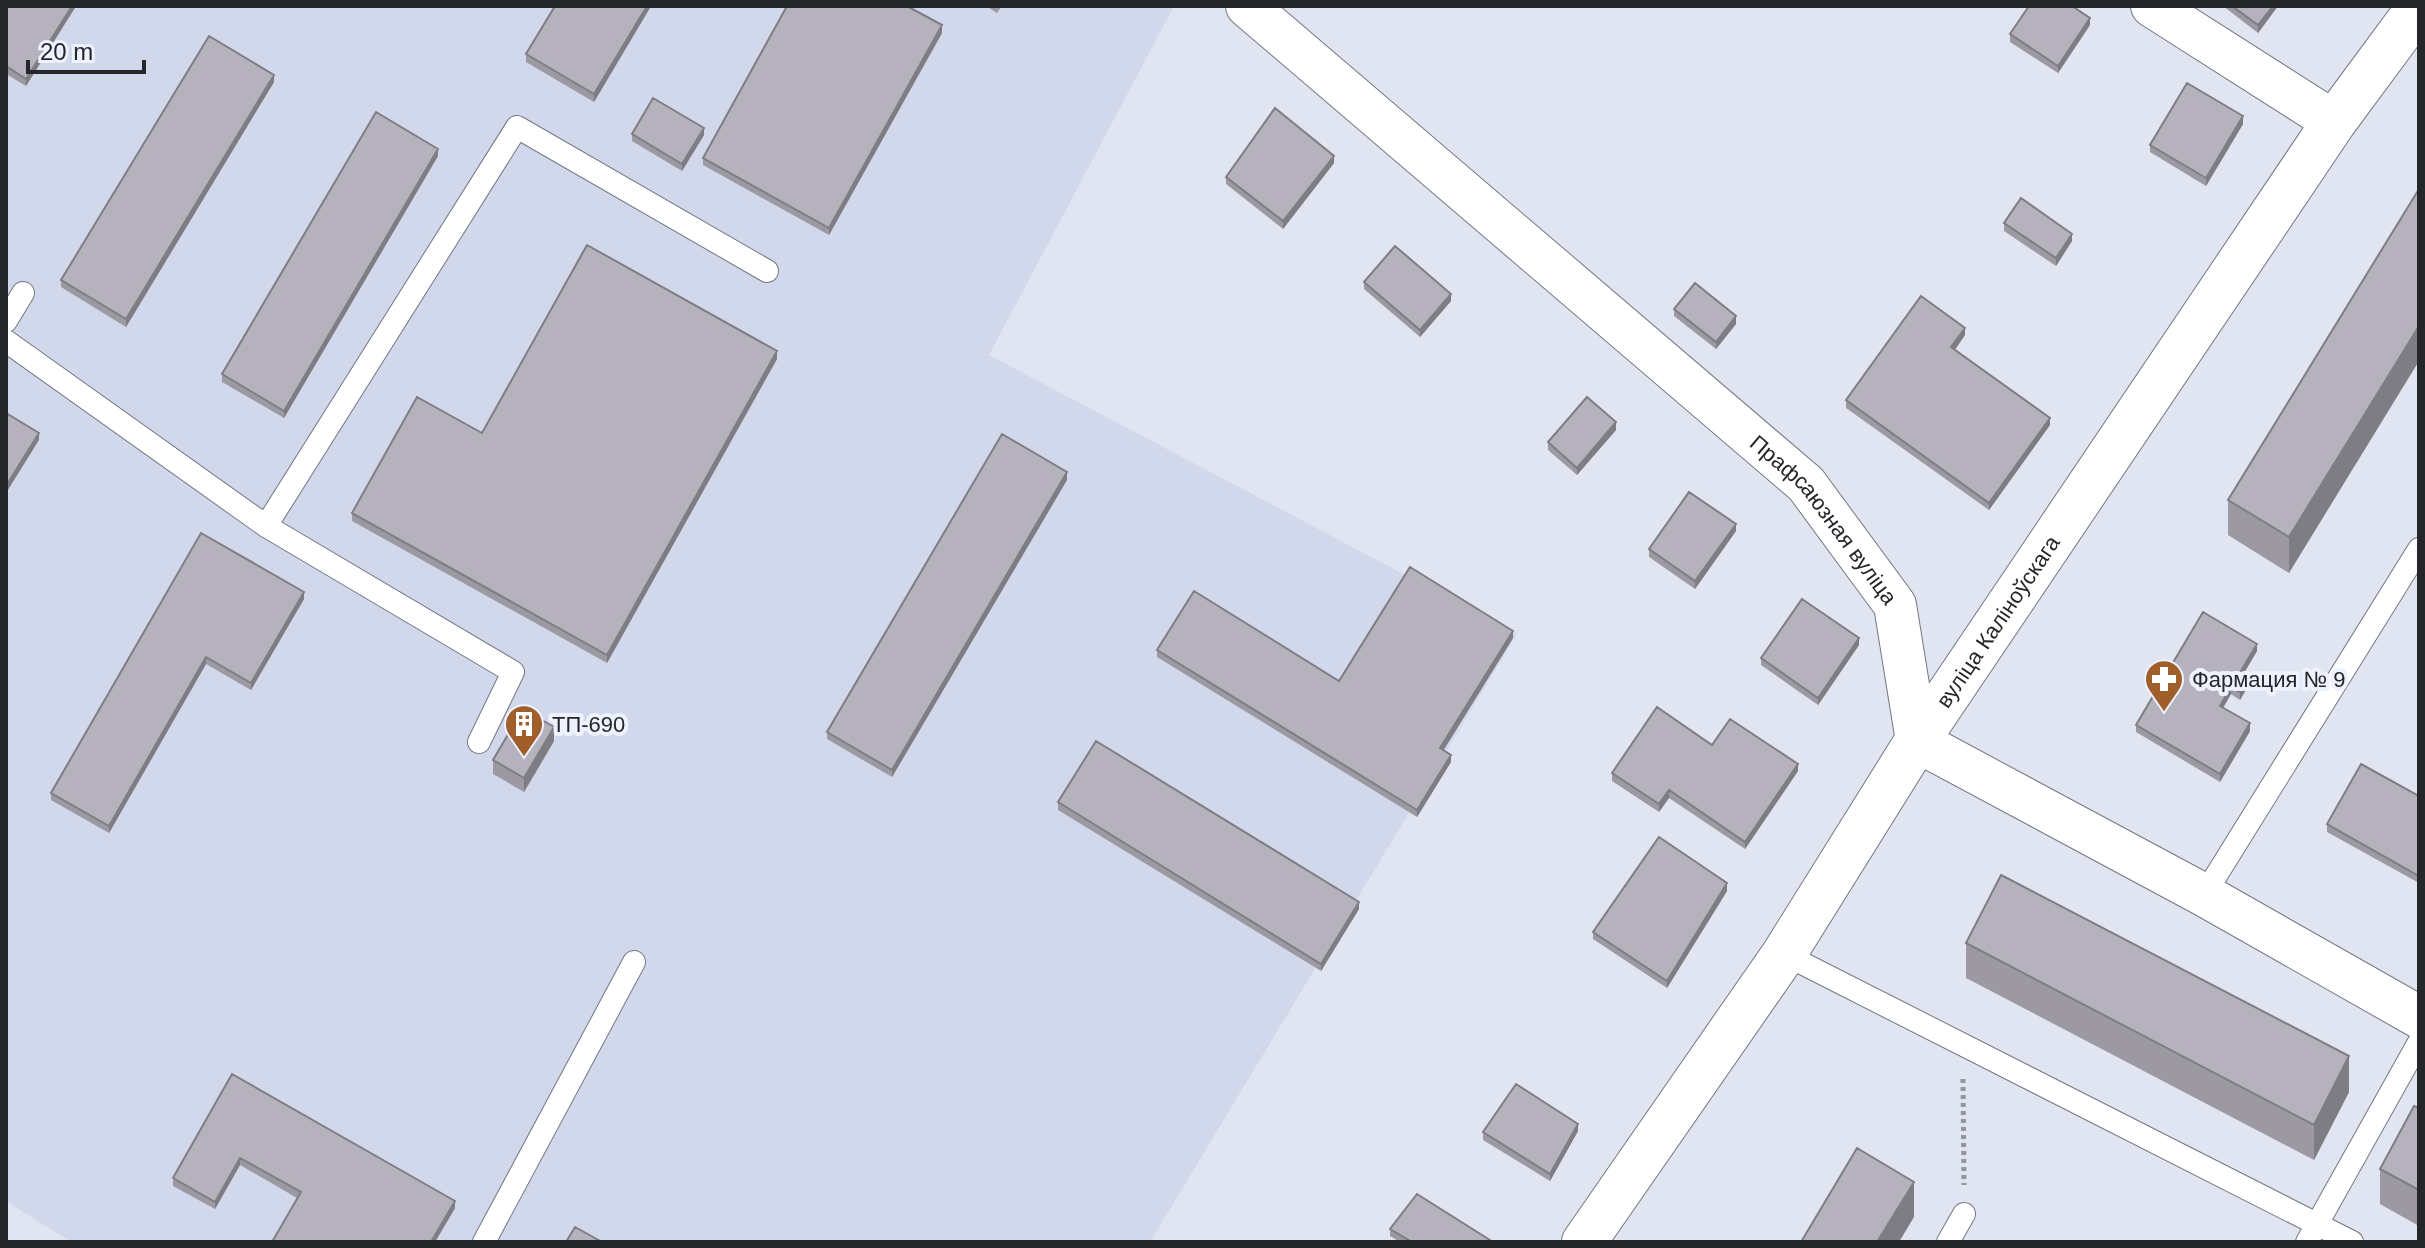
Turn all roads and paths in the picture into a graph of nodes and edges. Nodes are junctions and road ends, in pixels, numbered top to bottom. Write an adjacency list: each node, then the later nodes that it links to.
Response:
1 (1247, 6): 11 (street, Прафсаюзная вуліца)
2 (2152, 6): 4 (street)
3 (2419, 7): 4 (main road, вуліца Каліноўскага)
4 (2334, 122): 11 (main road, вуліца Каліноўскага)
5 (767, 271): 9 (lane)
6 (23, 293): 7 (lane)
7 (6, 321)
8 (6, 341): 9 (lane)
9 (266, 526): 12 (lane)
10 (2419, 549): 13 (lane)
11 (1917, 741): 13 (street); 14 (main road, вуліца Каліноўскага)
12 (479, 742)
13 (2204, 895): 16 (street)
14 (1784, 954): 18 (lane); 22 (main road, вуліца Каліноўскага)
15 (634, 962): 21 (lane)
16 (2419, 1017)
17 (2419, 1042): 20 (lane)
18 (1963, 1045): 19 (path); 20 (lane)
19 (1964, 1214): 23 (lane)
20 (2312, 1233): 24 (lane)
21 (484, 1242)
22 (1584, 1242)
23 (1948, 1242)
24 (2352, 1242)

